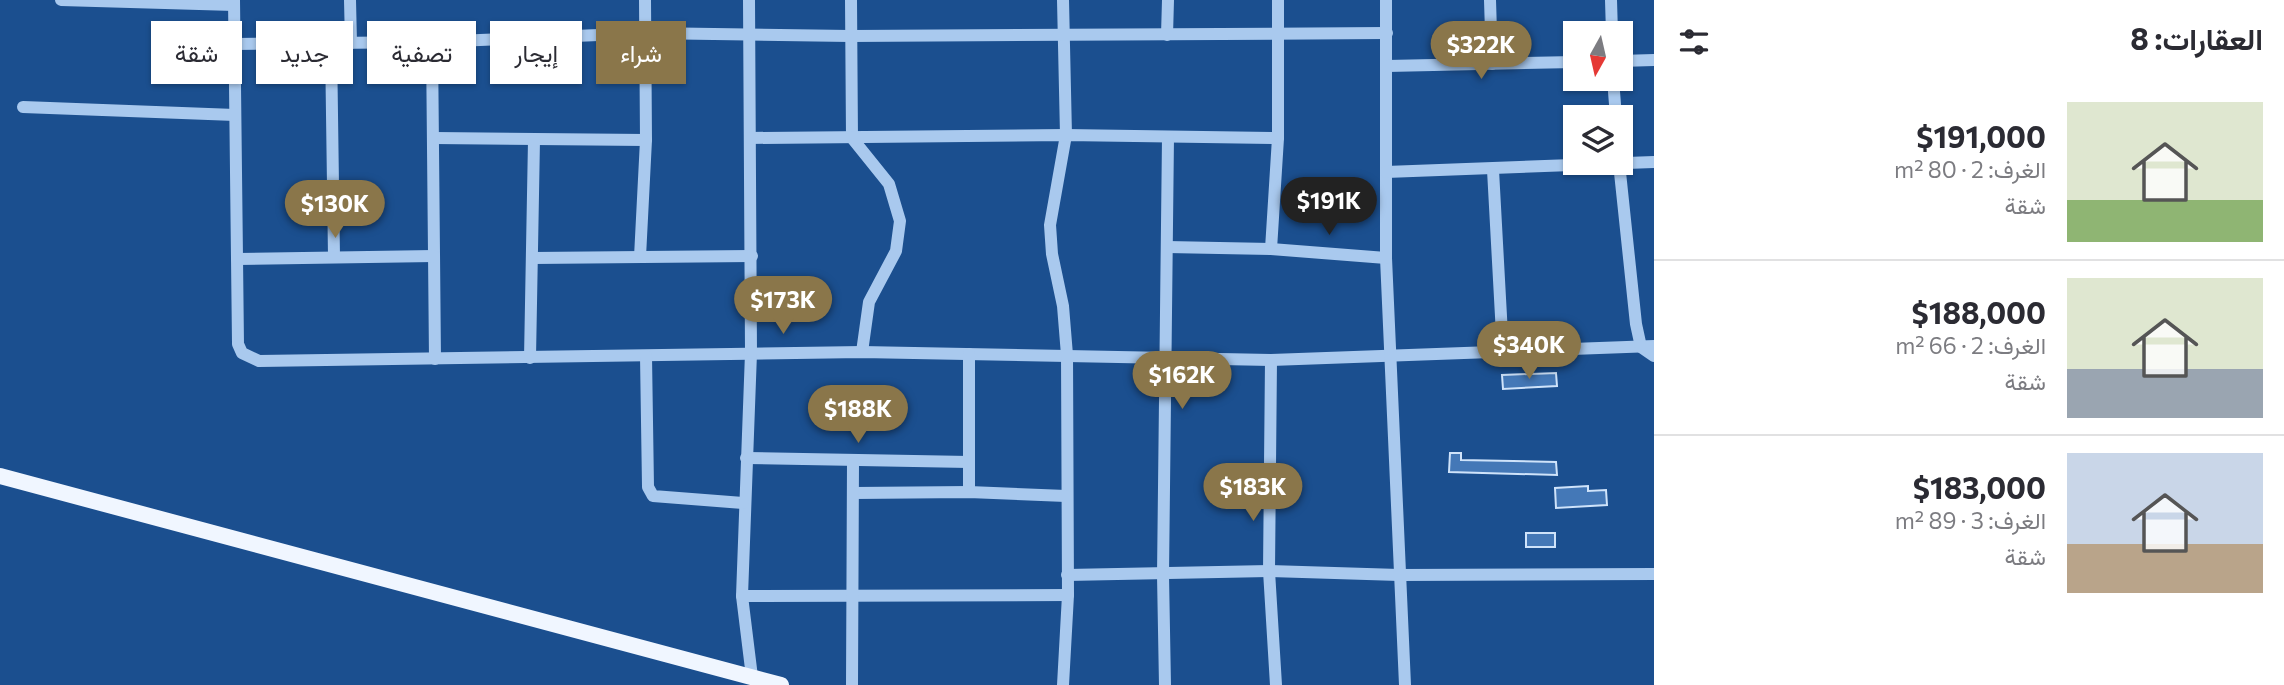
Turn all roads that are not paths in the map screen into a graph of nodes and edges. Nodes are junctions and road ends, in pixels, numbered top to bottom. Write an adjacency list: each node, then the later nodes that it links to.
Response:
1 (61, 0): 12 (street)
2 (350, 0): 14 (street)
3 (645, 0): 15 (street)
4 (750, 0): 20 (street)
5 (850, 0): 22 (street)
6 (1063, 0): 23 (street)
7 (1168, 0): 21 (street)
8 (1278, 0): 24 (street)
9 (1386, 0): 17 (street)
10 (1490, 0): 29 (street)
11 (1611, 0): 16 (street)
12 (234, 2): 13 (street)
13 (234, 21)
14 (350, 21)
15 (646, 21)
16 (1612, 21)
17 (1387, 33): 24 (street); 30 (street)
18 (686, 34): 20 (street)
19 (596, 35): 25 (street)
20 (749, 35): 22 (street); 40 (street)
21 (1167, 35): 23 (street); 24 (street)
22 (850, 36): 23 (street); 41 (street)
23 (1063, 36): 37 (street)
24 (1278, 36): 42 (street)
25 (476, 40)
26 (1654, 60): 27 (street)
27 (1633, 61)
28 (1563, 62): 29 (street)
29 (1492, 64): 30 (street)
30 (1387, 66): 49 (street)
31 (235, 84): 36 (street)
32 (332, 84): 54 (street)
33 (432, 84): 39 (street)
34 (647, 84): 44 (street)
35 (23, 107): 36 (street)
36 (235, 115): 59 (street)
37 (1066, 135): 38 (street); 41 (street); 65 (street)
38 (1168, 137): 42 (street); 51 (street)
39 (433, 138): 43 (street); 53 (street)
40 (750, 138): 41 (street); 56 (street)
41 (852, 138): 61 (street)
42 (1278, 138): 52 (street)
43 (534, 140): 44 (street); 57 (street)
44 (646, 140): 55 (street)
45 (1654, 162): 46 (street)
46 (1633, 163)
47 (1563, 166): 48 (street)
48 (1493, 170): 49 (street); 63 (street)
49 (1386, 172): 58 (street)
50 (1620, 175): 60 (street)
51 (1167, 247): 52 (street); 71 (street)
52 (1271, 249): 58 (street)
53 (434, 256): 54 (street); 70 (street)
54 (334, 257): 59 (street)
55 (640, 257): 56 (street); 57 (street)
56 (751, 257): 62 (street)
57 (533, 258): 69 (street)
58 (1385, 258): 67 (street)
59 (237, 259): 70 (street)
60 (1648, 347): 63 (street); 68 (street)
61 (862, 352): 62 (street); 64 (street)
62 (751, 353): 66 (street); 73 (street)
63 (1503, 353): 67 (street)
64 (969, 354): 65 (street); 75 (street)
65 (1067, 355): 71 (street); 79 (street)
66 (646, 356): 69 (street); 80 (street)
67 (1388, 356): 72 (street); 85 (street)
68 (1654, 356)
69 (530, 358): 70 (street)
70 (435, 359)
71 (1166, 359): 72 (street); 84 (street)
72 (1271, 360): 81 (street)
73 (746, 458): 74 (street); 80 (street)
74 (853, 462): 75 (street); 78 (street)
75 (969, 462): 77 (street)
76 (0, 475): 89 (main road)
77 (969, 492): 78 (street); 79 (street)
78 (854, 493): 88 (street)
79 (1066, 496): 83 (street)
80 (743, 502): 87 (street)
81 (1269, 571): 84 (street); 85 (street); 94 (street)
82 (1654, 574): 85 (street)
83 (1068, 575): 84 (street); 86 (street)
84 (1163, 575): 93 (street)
85 (1399, 575): 95 (street)
86 (1068, 595): 88 (street); 92 (street)
87 (742, 596): 88 (street); 89 (street)
88 (850, 596): 91 (street)
89 (752, 677): 90 (main road)
90 (781, 685)
91 (852, 685)
92 (1063, 685)
93 (1166, 685)
94 (1276, 685)
95 (1405, 685)

